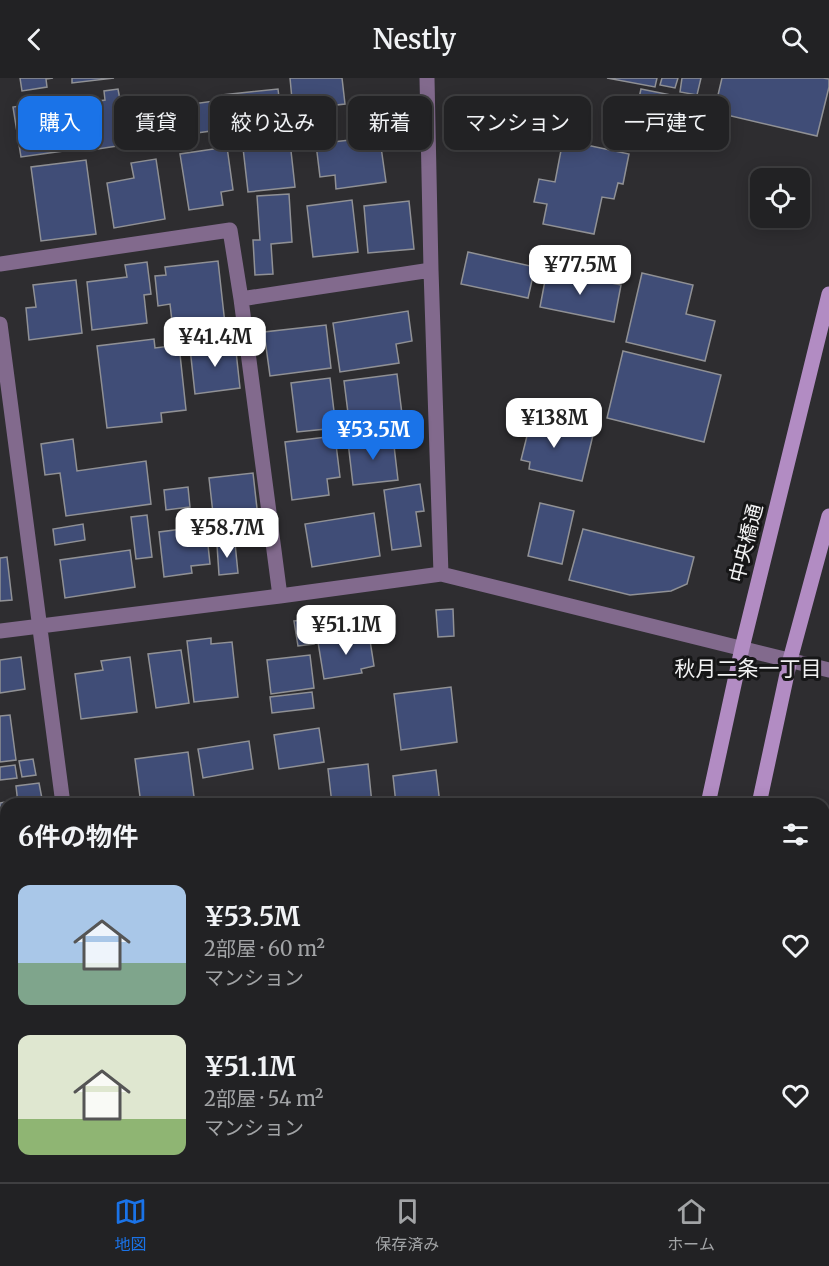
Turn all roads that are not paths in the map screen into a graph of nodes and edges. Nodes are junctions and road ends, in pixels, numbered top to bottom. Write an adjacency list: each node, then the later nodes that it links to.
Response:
1 (427, 78): 3 (street)
2 (0, 264): 5 (street)
3 (431, 270): 5 (street); 8 (street)
4 (829, 294): 12 (street, 中央橋通)
5 (241, 299): 9 (street)
6 (0, 324): 10 (street)
7 (829, 516): 13 (street)
8 (441, 574): 9 (street); 12 (street)
9 (280, 596): 10 (street)
10 (40, 626): 11 (street); 15 (street)
11 (0, 631)
12 (742, 648): 13 (street); 16 (street, 中央橋通)
13 (790, 660): 14 (street); 17 (street)
14 (829, 670)
15 (62, 798)
16 (709, 798)
17 (760, 798)

